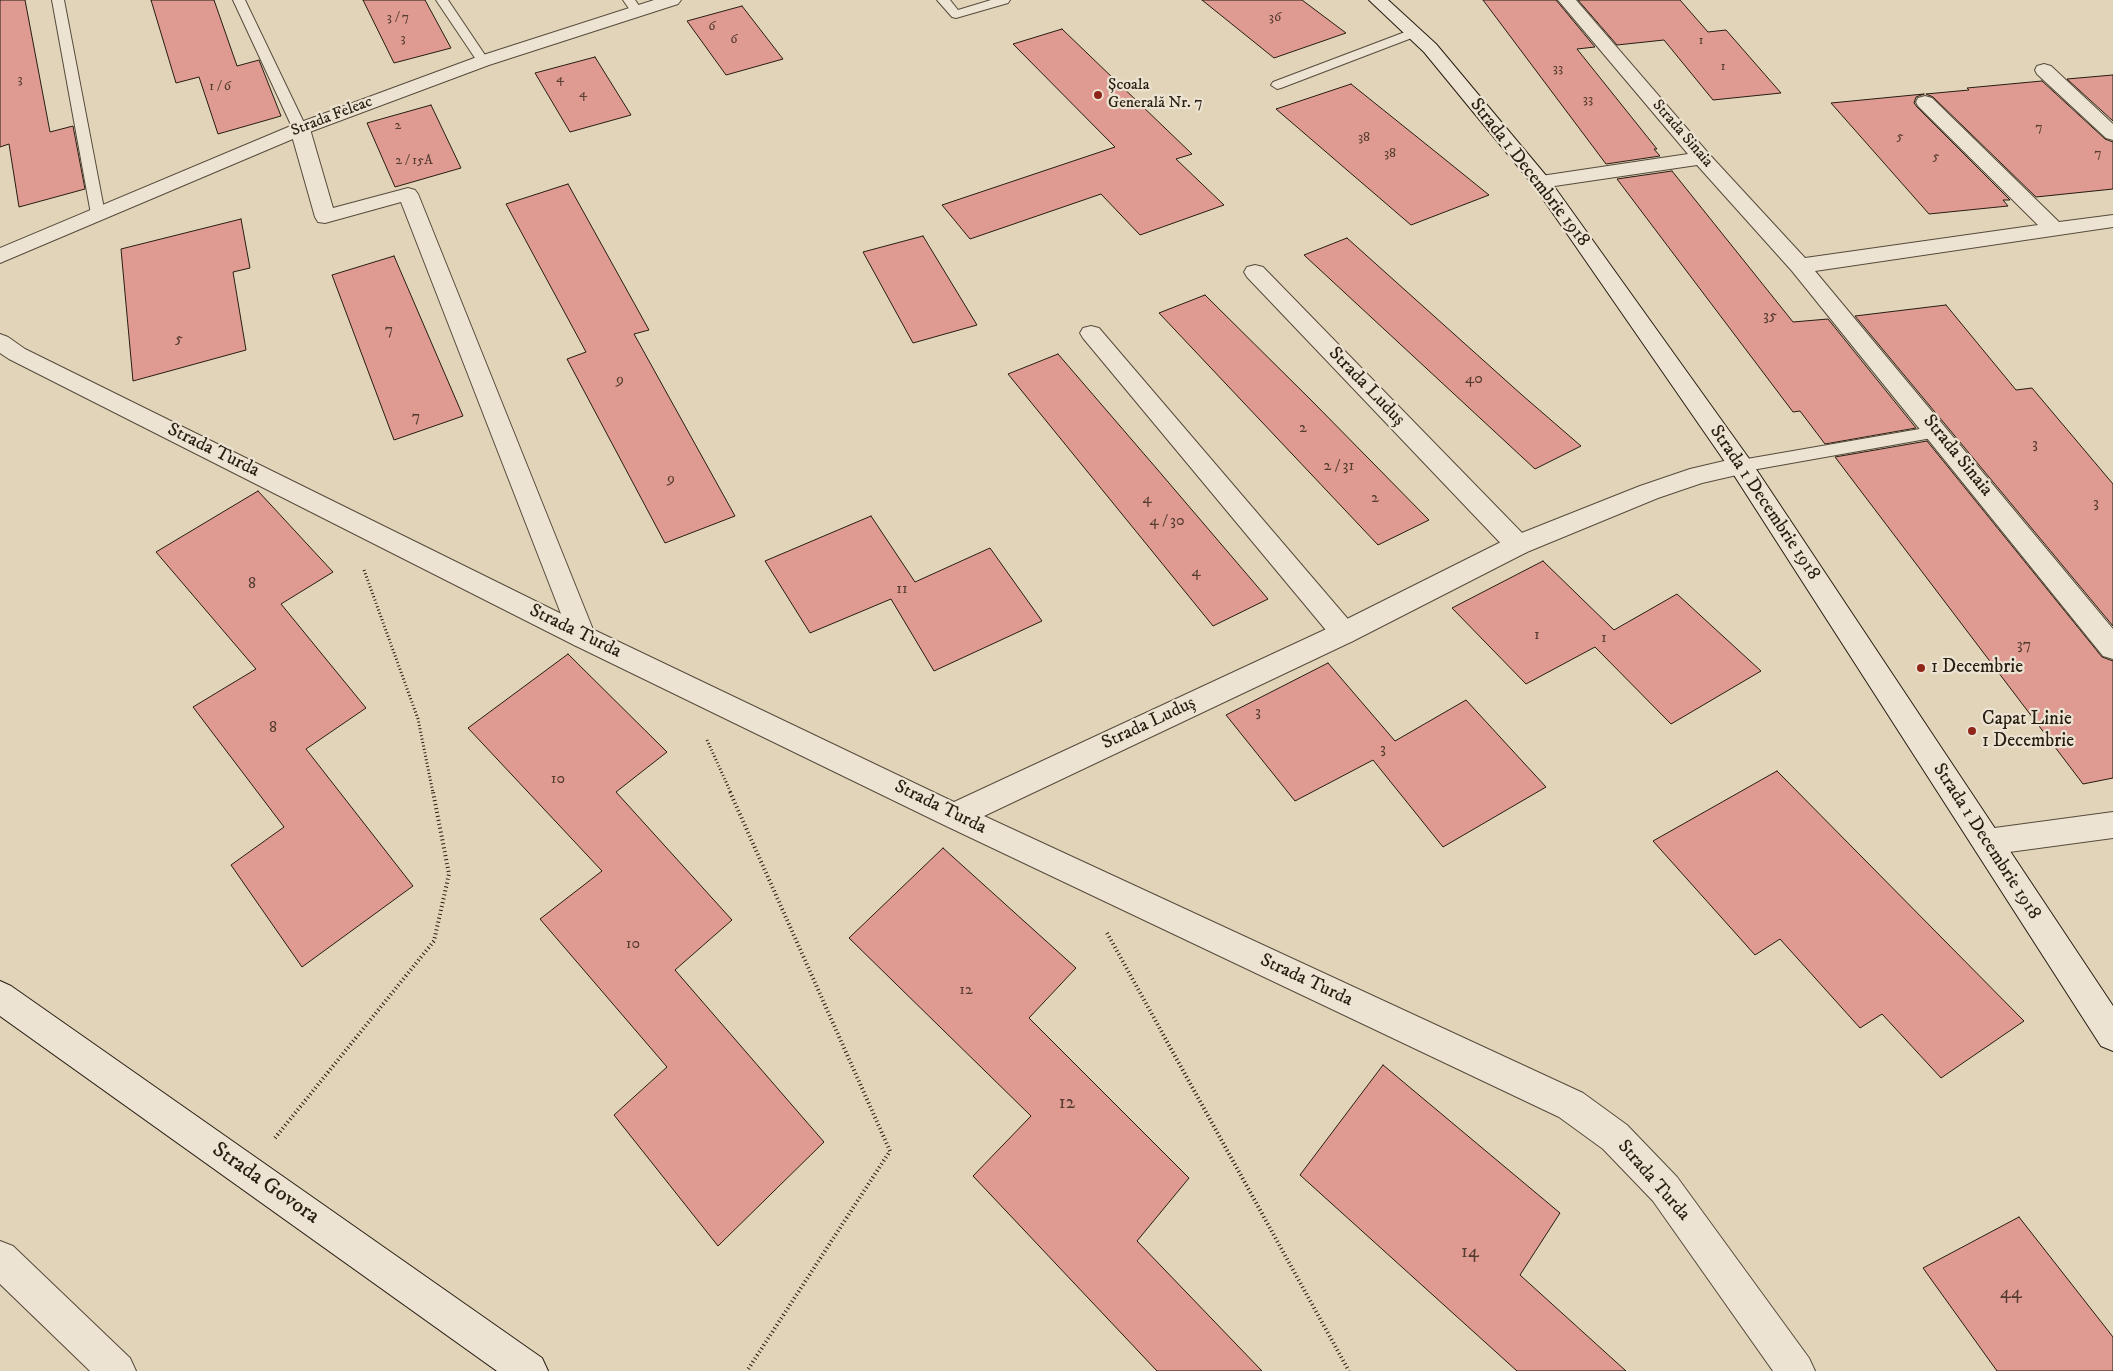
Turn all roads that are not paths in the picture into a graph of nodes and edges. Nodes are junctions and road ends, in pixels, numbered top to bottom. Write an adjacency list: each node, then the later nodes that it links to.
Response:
1 (58, 0): 19 (lane)
2 (239, 0): 15 (lane)
3 (442, 0): 11 (lane)
4 (672, 0): 9 (street, Strada Feleac)
5 (943, 0): 6 (lane)
6 (1004, 0)
7 (1378, 0): 10 (street, Strada 1 Decembrie 1918)
8 (1568, 0): 17 (street, Strada Sinaia)
9 (633, 5): 11 (street, Strada Feleac)
10 (1413, 33): 13 (lane); 18 (street, Strada 1 Decembrie 1918)
11 (483, 61): 15 (street, Strada Feleac)
12 (2044, 70): 16 (street)
13 (1277, 85)
14 (1925, 102): 21 (street)
15 (300, 129): 19 (street, Strada Feleac); 31 (street)
16 (2113, 134)
17 (1702, 158): 18 (street); 23 (street, Strada Sinaia)
18 (1541, 182): 28 (street, Strada 1 Decembrie 1918)
19 (98, 214): 22 (street, Strada Feleac)
20 (2113, 221): 21 (street)
21 (2054, 229): 23 (street)
22 (0, 256)
23 (1800, 266): 27 (street, Strada Sinaia)
24 (1255, 272): 29 (street, Strada Luduș)
25 (1091, 333): 30 (street)
26 (0, 342): 31 (street, Strada Turda)
27 (1937, 432): 28 (lane); 32 (street, Strada Sinaia)
28 (1741, 466): 29 (street, Strada Luduș); 35 (street, Strada 1 Decembrie 1918)
29 (1518, 544): 30 (street, Strada Luduș)
30 (1344, 632): 33 (street, Strada Luduș)
31 (583, 637): 33 (street, Strada Turda)
32 (2113, 648)
33 (954, 816): 41 (street, Strada Turda)
34 (2113, 825): 35 (street)
35 (1987, 842): 37 (street, Strada 1 Decembrie 1918)
36 (0, 997): 40 (street, Strada Govora)
37 (2113, 1035)
38 (0, 1259): 39 (street)
39 (117, 1371)
40 (529, 1371)
41 (1796, 1371)

